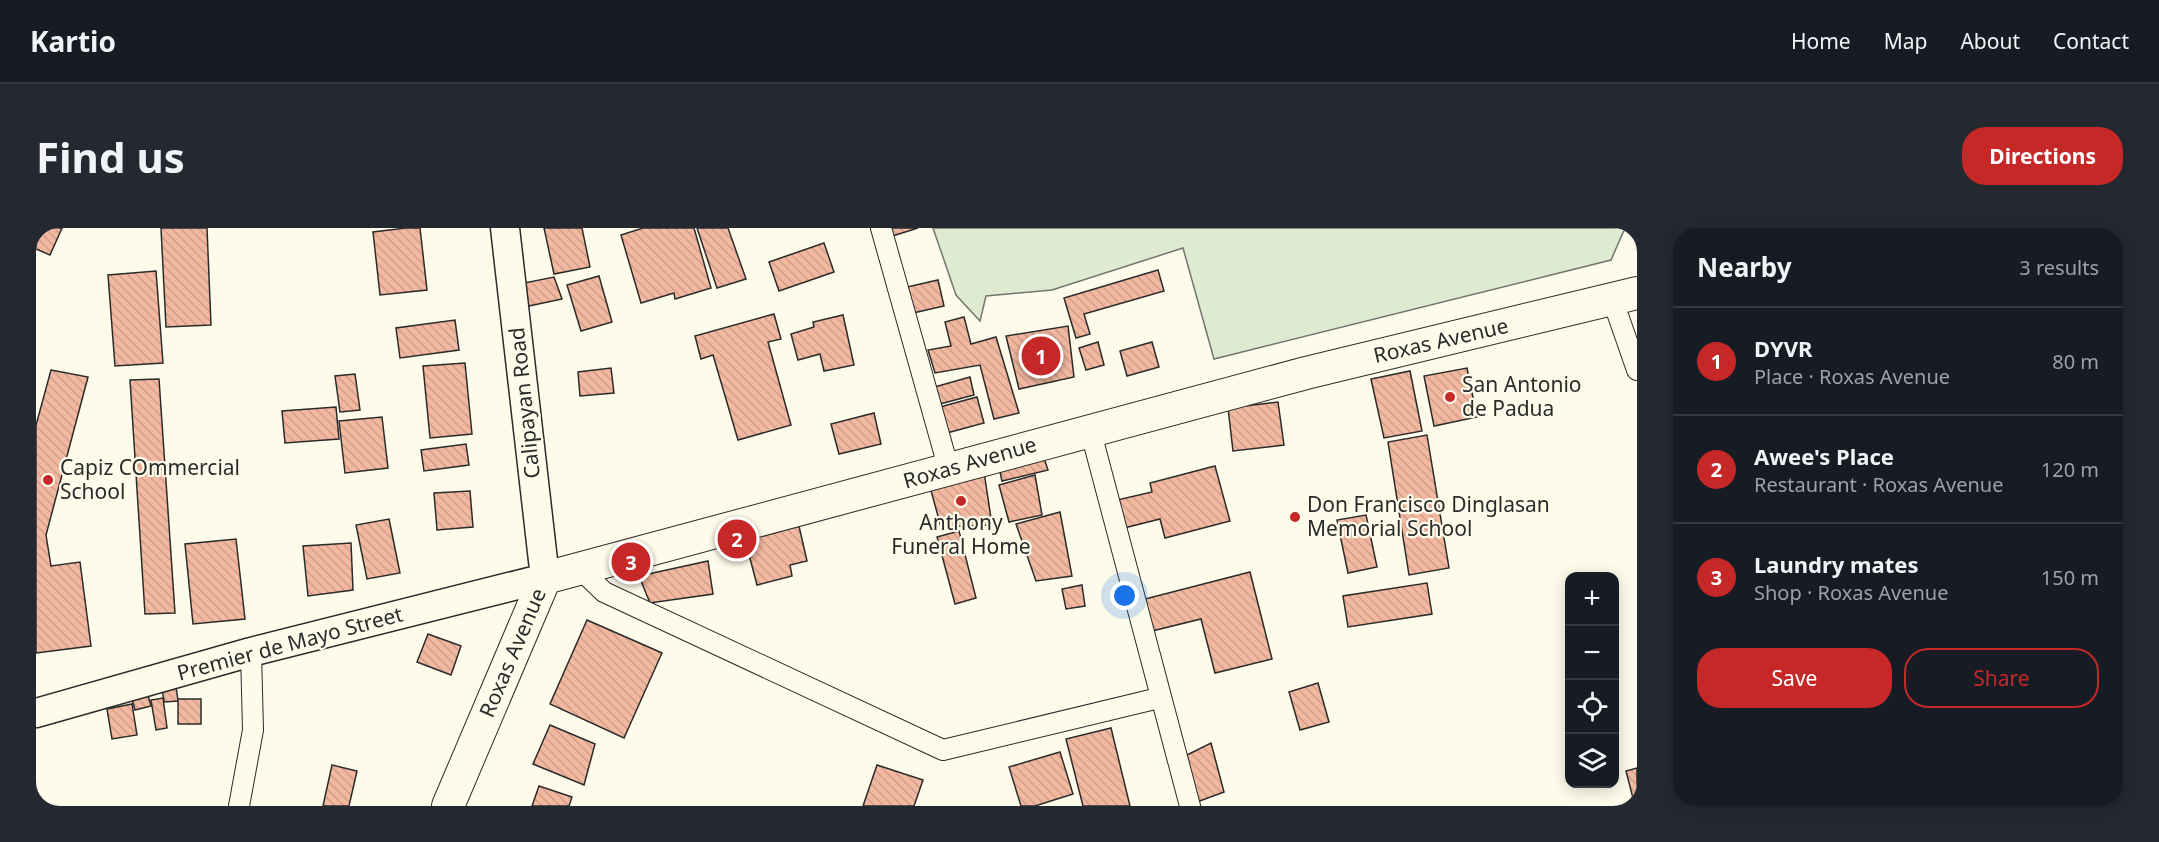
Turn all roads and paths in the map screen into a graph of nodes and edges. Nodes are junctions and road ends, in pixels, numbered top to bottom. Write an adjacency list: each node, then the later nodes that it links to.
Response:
1 (505, 228): 8 (main road, Calipayan Road)
2 (881, 228): 6 (street)
3 (1625, 297): 4 (street); 5 (main road, Roxas Avenue)
4 (1637, 370)
5 (1090, 429): 6 (main road, Roxas Avenue); 10 (street)
6 (949, 470): 7 (main road, Roxas Avenue)
7 (579, 568): 8 (main road, Roxas Avenue); 10 (street)
8 (545, 578): 9 (main road, Premier de Mayo Street); 13 (main road, Roxas Avenue)
9 (251, 652): 11 (main road, Premier de Mayo Street); 12 (street)
10 (1159, 698): 14 (street)
11 (36, 712)
12 (239, 806)
13 (448, 806)
14 (1190, 806)

